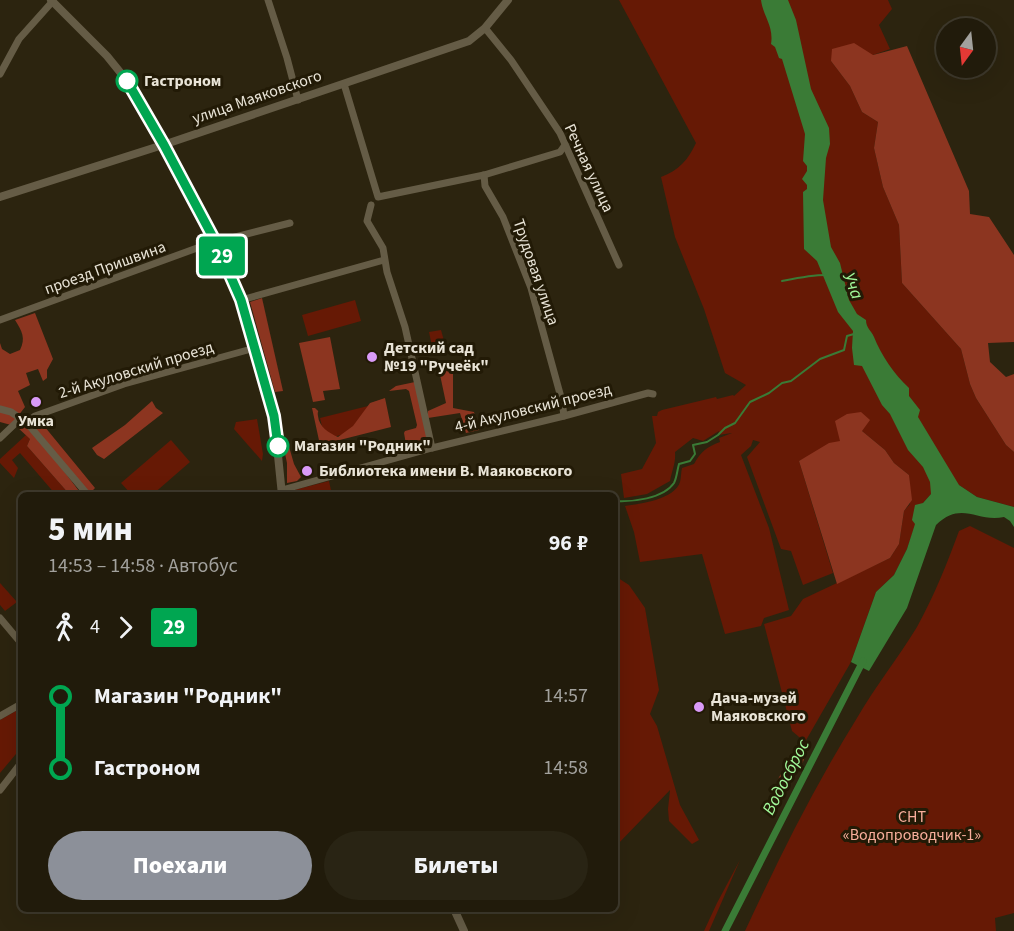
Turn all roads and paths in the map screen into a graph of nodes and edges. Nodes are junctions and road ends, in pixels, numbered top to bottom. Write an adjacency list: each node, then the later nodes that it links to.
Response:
1 (268, 0): 7 (street)
2 (508, 0): 4 (street, улица Маяковского)
3 (52, 1): 5 (street); 8 (street)
4 (485, 28): 6 (street, улица Маяковского); 9 (street, Речная улица)
5 (0, 75)
6 (344, 84): 7 (street, улица Маяковского); 10 (street)
7 (298, 100): 8 (street, улица Маяковского)
8 (164, 145): 11 (street, улица Маяковского); 14 (street)
9 (565, 145): 10 (street); 16 (street, Речная улица)
10 (484, 175): 22 (street, Трудовая улица)
11 (0, 197)
12 (371, 205): 15 (street)
13 (290, 223): 14 (street, проезд Пришвина)
14 (216, 243): 17 (street); 18 (street, проезд Пришвина)
15 (384, 260): 17 (street); 25 (street)
16 (619, 266)
17 (241, 300): 19 (street)
18 (0, 321)
19 (255, 348): 23 (street, 2-й Акуловский проезд); 27 (street)
20 (652, 394): 22 (street, 4-й Акуловский проезд)
21 (0, 409): 23 (street)
22 (564, 416): 25 (street, 4-й Акуловский проезд)
23 (24, 421): 24 (street, 2-й Акуловский проезд); 26 (street)
24 (0, 438)
25 (432, 448): 27 (street, 4-й Акуловский проезд)
26 (85, 492)
27 (282, 492)
28 (0, 618): 29 (street)
29 (18, 639)
30 (18, 706): 31 (street)
31 (0, 716)
32 (18, 767): 33 (street)
33 (0, 790)
34 (455, 912): 35 (street)
35 (464, 931)

